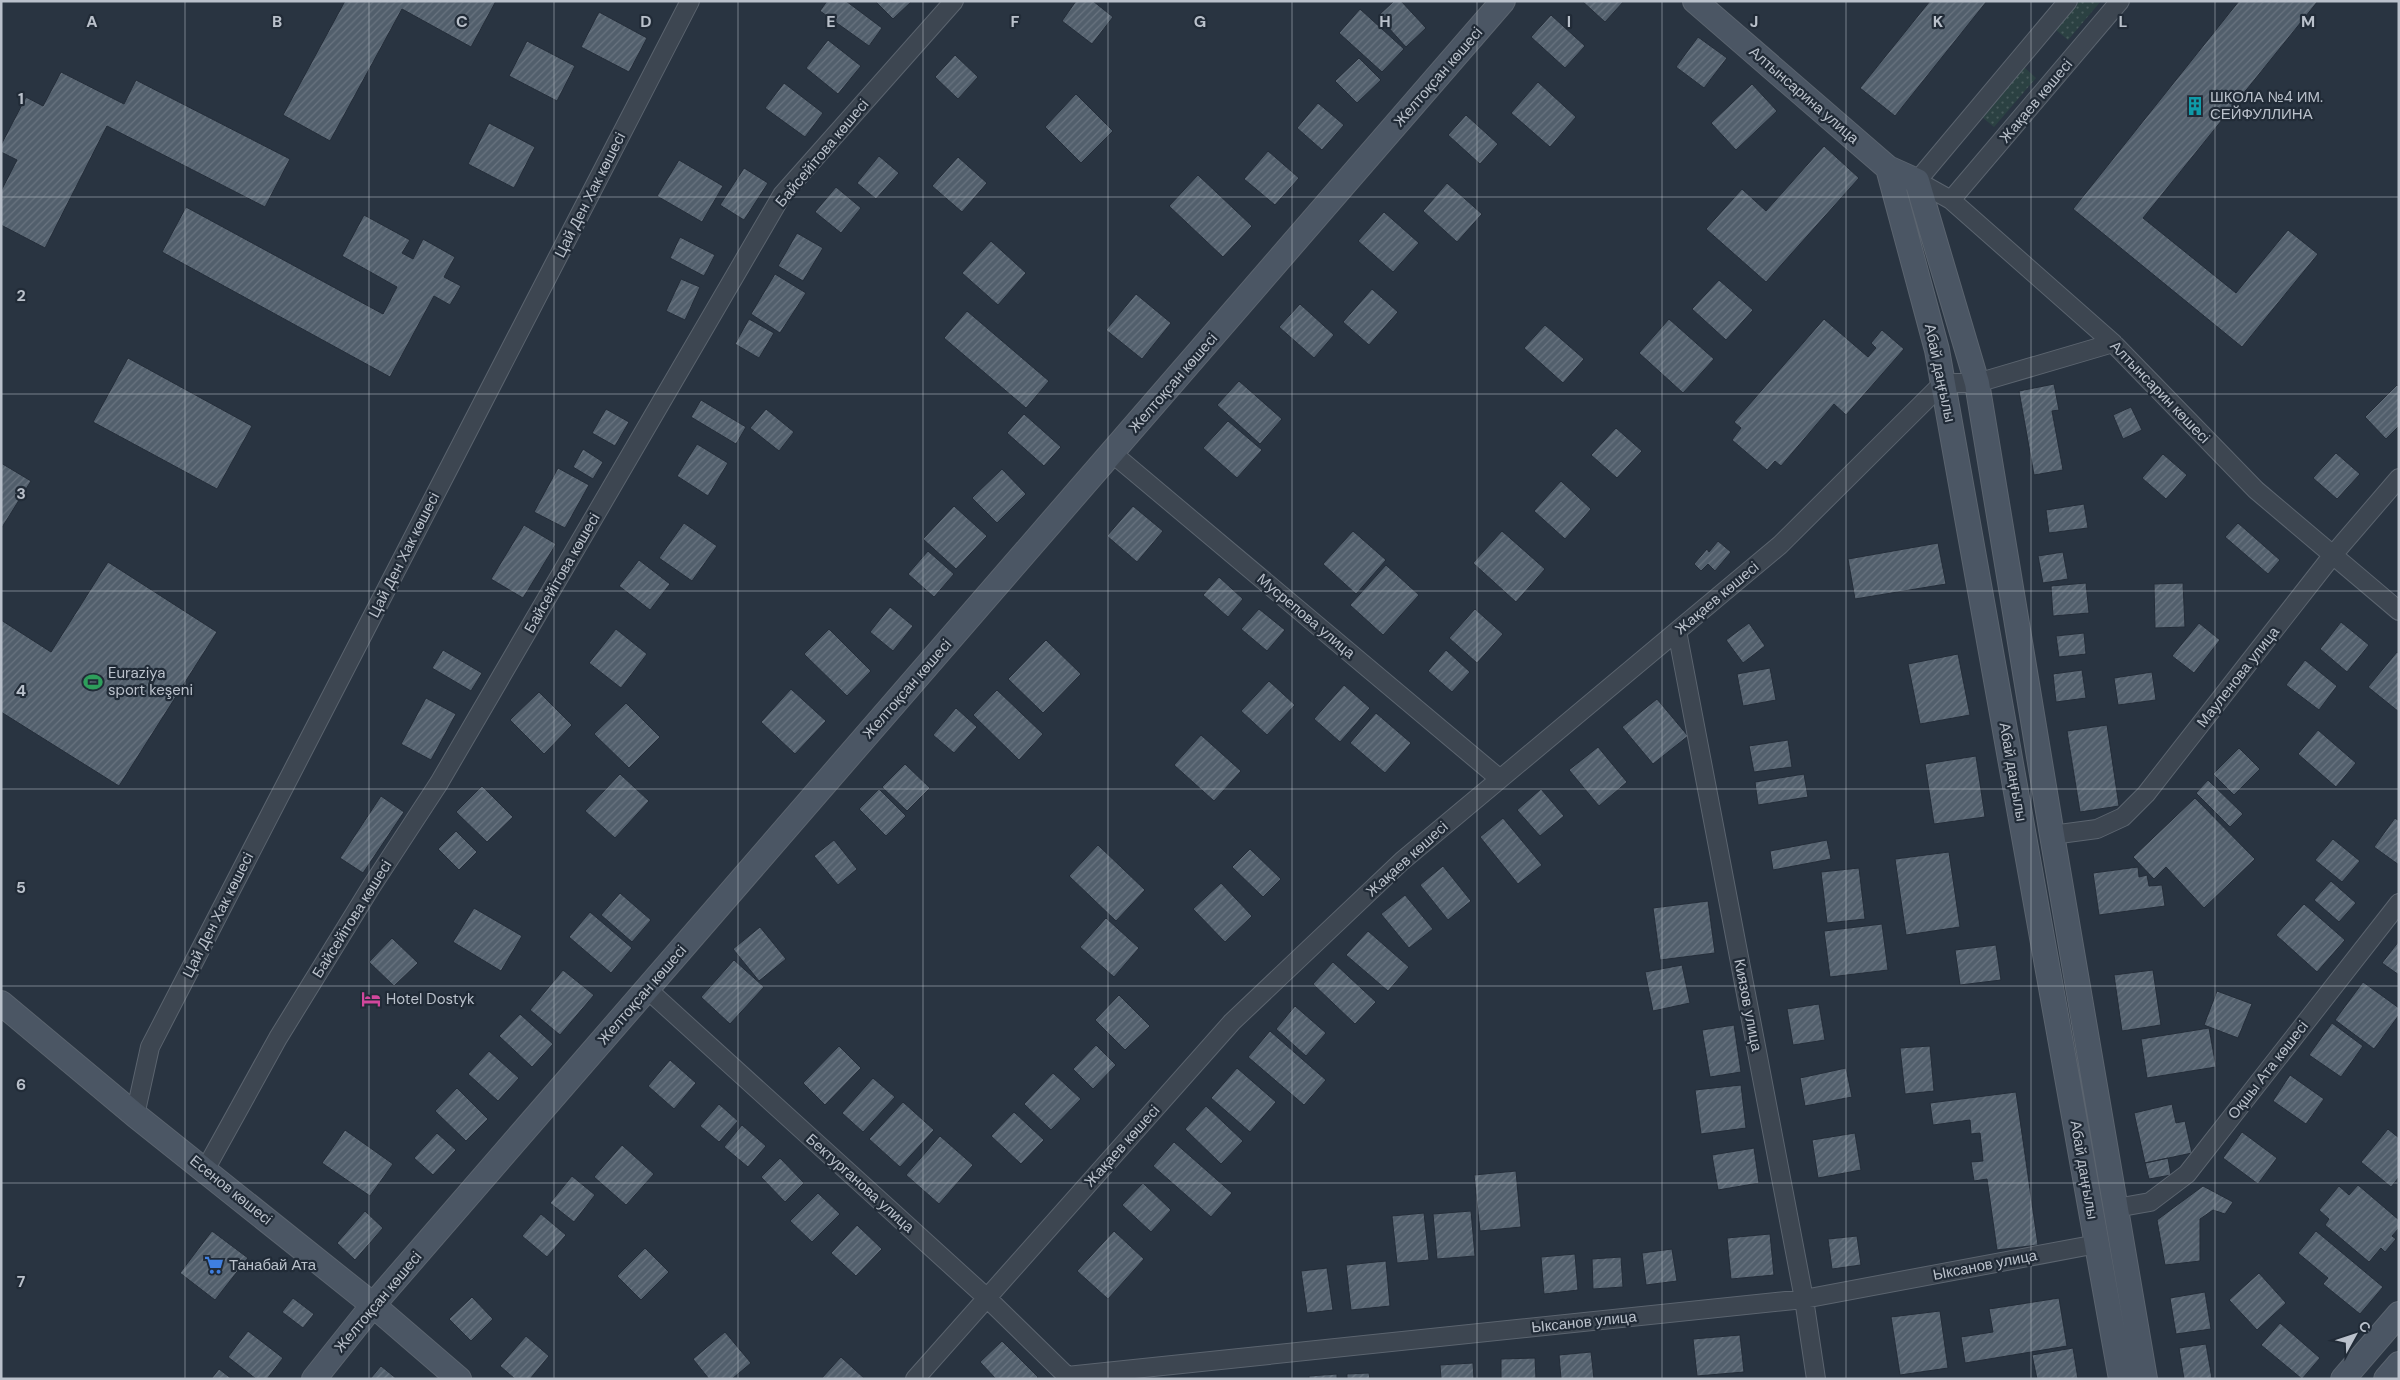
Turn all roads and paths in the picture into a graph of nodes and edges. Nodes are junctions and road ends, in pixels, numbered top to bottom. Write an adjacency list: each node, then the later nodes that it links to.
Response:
1 (690, 1): 23 (street, Цай Ден Хак көшесі)
2 (954, 1): 24 (street, Байсейітова көшесі)
3 (1503, 1): 13 (street, Желтоқсан көшесі)
4 (1695, 1): 7 (street, Алтынсарина улица)
5 (2068, 1): 8 (street)
6 (2120, 1): 9 (street, Жақаев көшесі)
7 (1888, 168): 8 (street, Алтынсарина улица); 11 (street, Абай даңғылы)
8 (1917, 181): 9 (street, Алтынсарин көшесі); 12 (street, Абай даңғылы)
9 (1951, 200): 10 (street, Алтынсарин көшесі)
10 (2113, 343): 12 (street); 15 (street, Алтынсарин көшесі)
11 (1943, 383): 12 (street); 17 (street, Жақаев көшесі); 26 (street, Абай даңғылы)
12 (1977, 383): 19 (street, Абай даңғылы)
13 (1112, 453): 18 (street, Мусрепова улица); 21 (street, Желтоқсан көшесі)
14 (2399, 478): 15 (street, Мауленова улица)
15 (2332, 556): 16 (street, Алтынсарин көшесі); 19 (street, Мауленова улица)
16 (2399, 611)
17 (1677, 631): 18 (street, Жақаев көшесі); 28 (street, Киязов улица)
18 (1500, 779): 27 (street, Жақаев көшесі)
19 (2052, 835): 25 (street, Абай даңғылы)
20 (2399, 903): 25 (street, Оқшы Ата көшесі)
21 (647, 989): 27 (street, Бектурганова улица); 29 (street, Желтоқсан көшесі)
22 (1, 1003): 23 (street, Есенов көшесі)
23 (135, 1115): 24 (street, Есенов көшесі)
24 (205, 1170): 29 (street, Есенов көшесі)
25 (2116, 1208): 38 (street, Абай даңғылы)
26 (2097, 1244): 28 (street, Ыксанов улица); 37 (street, Абай даңғылы)
27 (987, 1298): 32 (street, Бектурганова улица); 35 (street, Жақаев көшесі)
28 (1804, 1299): 32 (street, Ыксанов улица); 36 (street, Киязов улица)
29 (373, 1305): 33 (street, Желтоқсан көшесі); 34 (street, Есенов көшесі)
30 (2399, 1314): 39 (street)
31 (2399, 1364): 40 (street)
32 (1069, 1377)
33 (314, 1379)
34 (459, 1379)
35 (915, 1379)
36 (1816, 1379)
37 (2121, 1379)
38 (2145, 1379)
39 (2343, 1379)
40 (2386, 1379)

